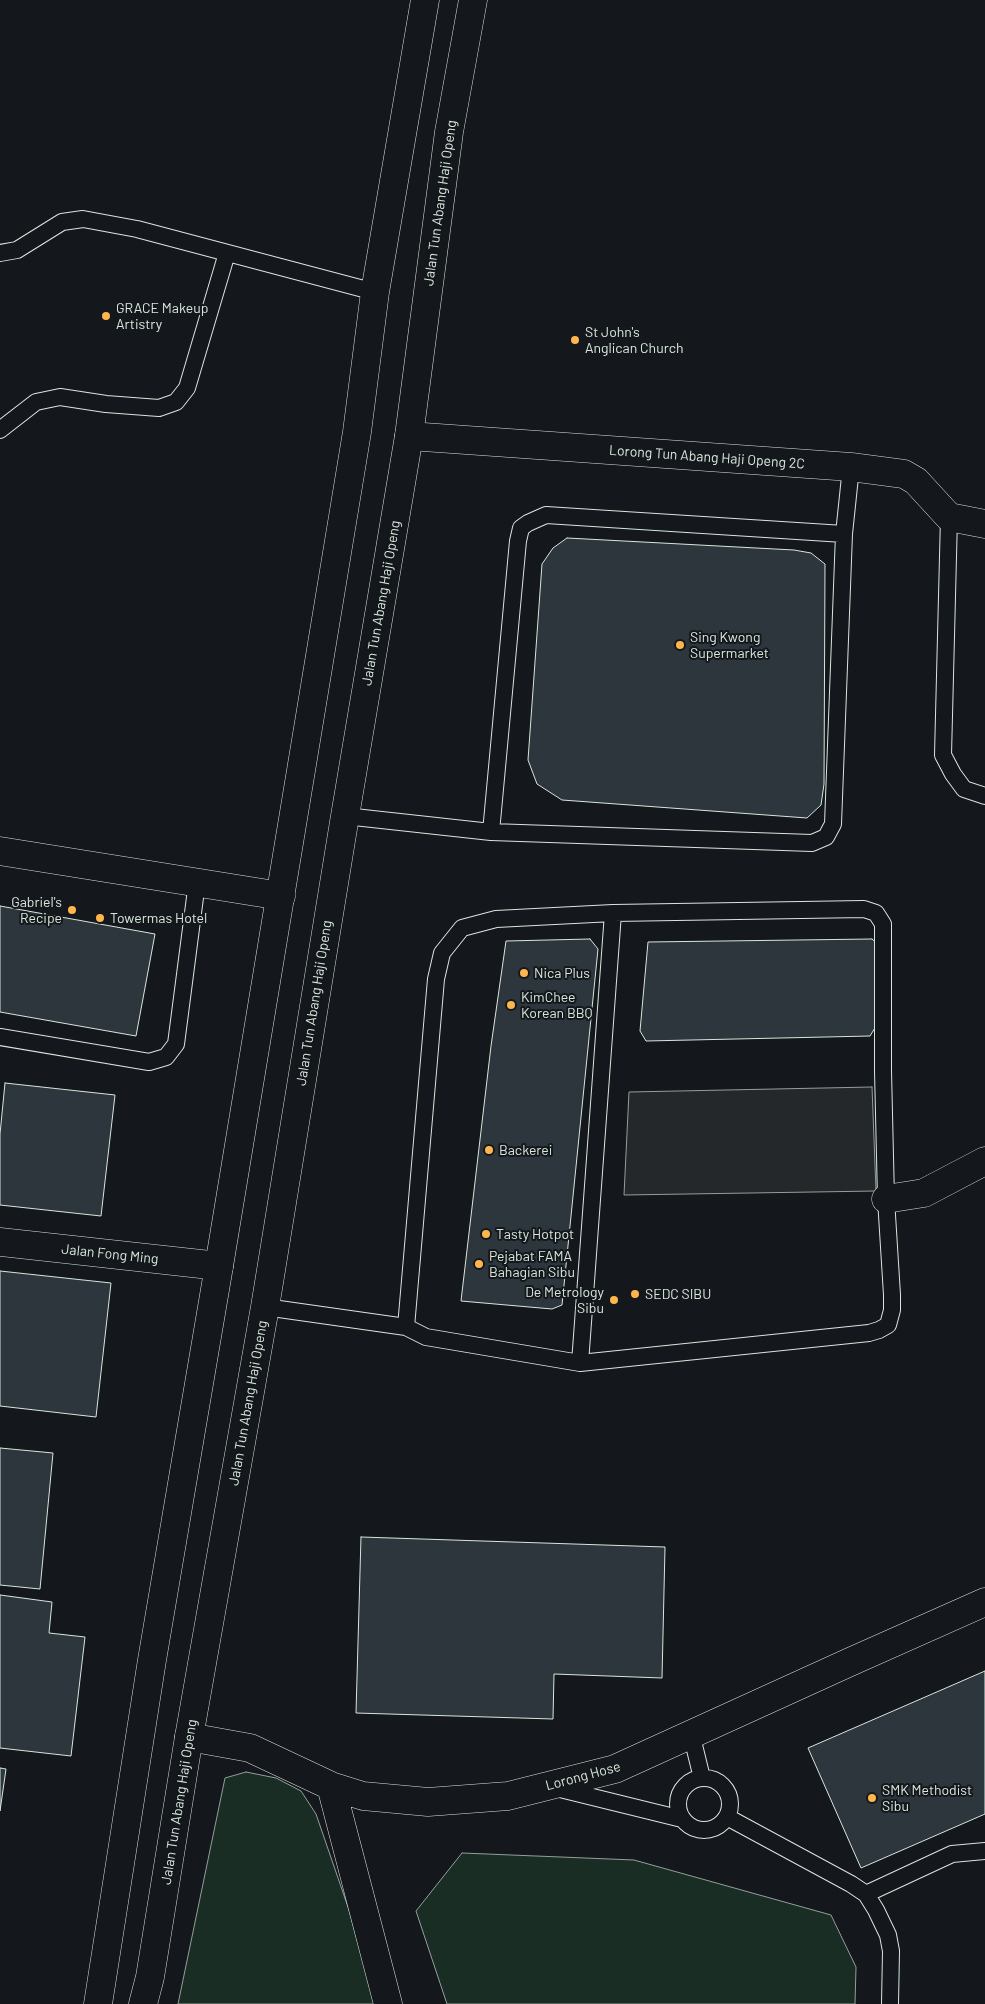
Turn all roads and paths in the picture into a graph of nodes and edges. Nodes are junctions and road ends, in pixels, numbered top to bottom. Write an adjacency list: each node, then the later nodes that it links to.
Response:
1 (425, 0): 5 (main road)
2 (473, 0): 7 (main road, Jalan Tun Abang Haji Openg)
3 (0, 253): 4 (lane)
4 (227, 253): 5 (lane); 6 (lane)
5 (375, 292): 17 (main road)
6 (0, 430)
7 (409, 436): 8 (main road, Lorong Tun Abang Haji Openg 2C); 13 (main road, Jalan Tun Abang Haji Openg)
8 (851, 467): 9 (main road, Lorong Tun Abang Haji Openg 2C); 11 (lane)
9 (949, 517): 10 (main road); 12 (lane)
10 (985, 524)
11 (844, 534): 14 (lane); 14 (lane)
12 (985, 796)
13 (344, 816): 14 (lane); 24 (main road, Jalan Tun Abang Haji Openg)
14 (491, 832)
15 (0, 851): 16 (main road)
16 (197, 882): 17 (main road); 19 (lane)
17 (281, 896): 23 (main road)
18 (613, 913): 21 (lane); 25 (lane); 26 (lane)
19 (0, 1037)
20 (985, 1162): 21 (main road)
21 (886, 1199): 26 (lane)
22 (0, 1242): 23 (main road, Jalan Fong Ming)
23 (220, 1266): 37 (main road)
24 (264, 1307): 25 (lane); 29 (main road, Jalan Tun Abang Haji Openg)
25 (406, 1328): 26 (lane)
26 (580, 1363)
27 (985, 1602): 28 (main road, Lorong Hose)
28 (691, 1734): 30 (lane); 32 (main road, Lorong Hose)
29 (189, 1737): 31 (main road, Lorong Hose); 38 (main road, Jalan Tun Abang Haji Openg)
30 (702, 1778): 33 (lane); 34 (lane)
31 (331, 1786): 32 (main road, Lorong Hose); 39 (main road)
32 (548, 1786): 34 (lane)
33 (727, 1817): 34 (lane); 36 (lane)
34 (682, 1819)
35 (985, 1850): 36 (lane)
36 (866, 1894): 40 (lane)
37 (98, 2004)
38 (143, 2004)
39 (388, 2004)
40 (890, 2004)

